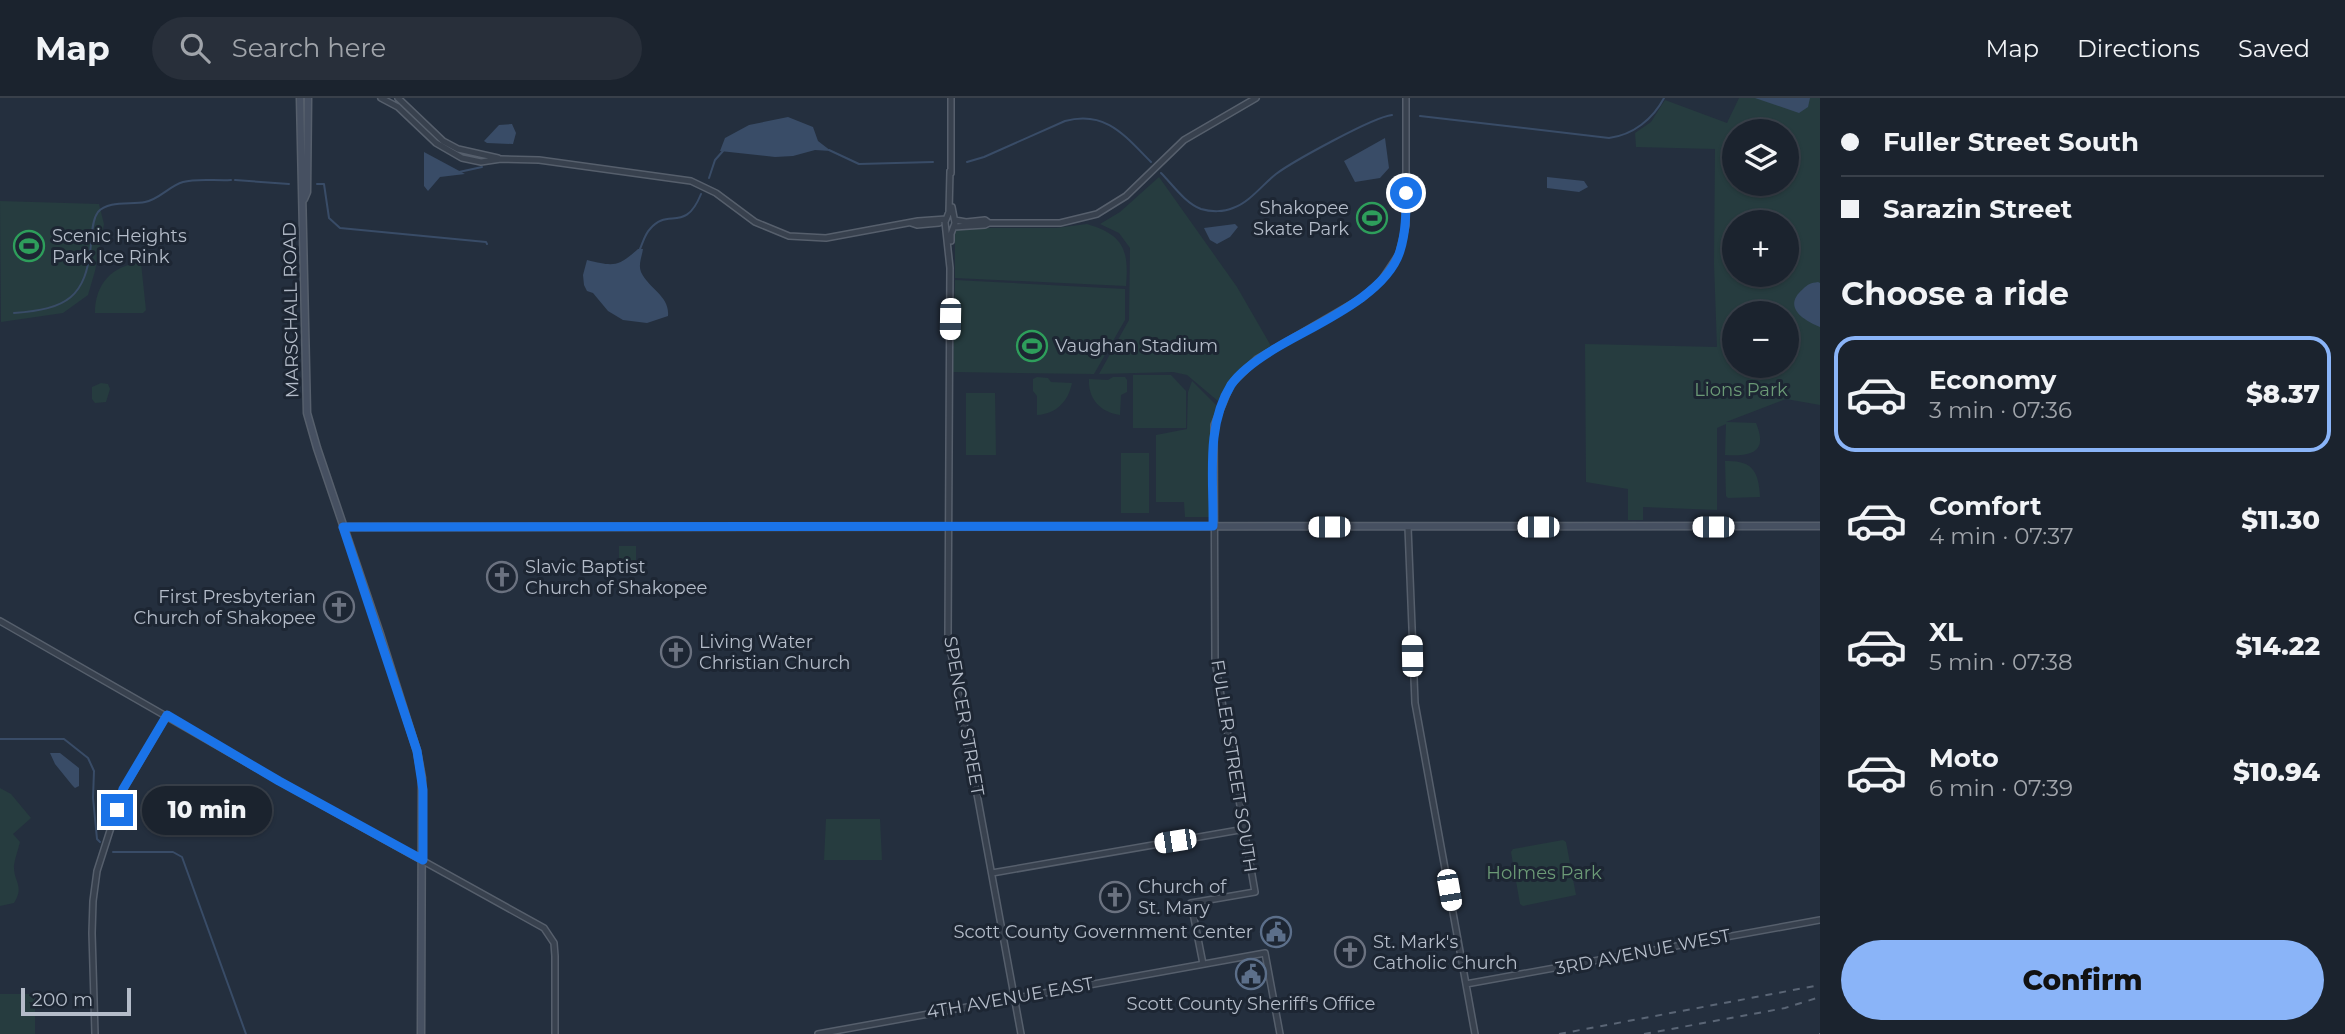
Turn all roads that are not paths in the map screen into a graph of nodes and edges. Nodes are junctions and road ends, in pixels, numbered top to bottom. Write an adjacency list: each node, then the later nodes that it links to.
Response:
1 (300, 98): 10 (main road, MARSCHALL ROAD)
2 (308, 98): 10 (main road, MARSCHALL ROAD)
3 (381, 98): 8 (street)
4 (398, 98): 8 (street)
5 (951, 98): 9 (street, SPENCER STREET)
6 (1256, 98): 12 (street)
7 (1406, 98): 15 (street, FULLER STREET SOUTH)
8 (501, 159): 11 (street)
9 (950, 171): 11 (street, SPENCER STREET); 12 (street, SPENCER STREET)
10 (304, 199): 17 (main road, MARSCHALL ROAD)
11 (946, 222): 12 (street); 13 (street, SPENCER STREET)
12 (954, 223): 13 (street, SPENCER STREET)
13 (950, 268): 14 (street, SPENCER STREET)
14 (948, 526): 15 (main road); 17 (main road); 23 (street, SPENCER STREET)
15 (1213, 526): 18 (main road); 21 (street, FULLER STREET SOUTH)
16 (1820, 526): 18 (main road)
17 (343, 527): 22 (main road, MARSCHALL ROAD)
18 (1408, 527): 26 (street)
19 (0, 621): 20 (street)
20 (167, 715): 22 (street); 28 (street)
21 (1245, 829): 23 (street); 25 (street, FULLER STREET SOUTH)
22 (423, 860): 29 (main road, MARSCHALL ROAD); 30 (street)
23 (992, 873): 27 (street, SPENCER STREET)
24 (1820, 920): 26 (street, 3RD AVENUE WEST)
25 (1203, 964): 27 (street, 4TH AVENUE EAST); 33 (street, 4TH AVENUE EAST)
26 (1466, 984): 34 (street)
27 (1016, 998): 31 (street, 4TH AVENUE EAST); 32 (street, SPENCER STREET)
28 (95, 1034)
29 (422, 1034)
30 (555, 1034)
31 (818, 1034)
32 (1021, 1034)
33 (1280, 1034)
34 (1475, 1034)

